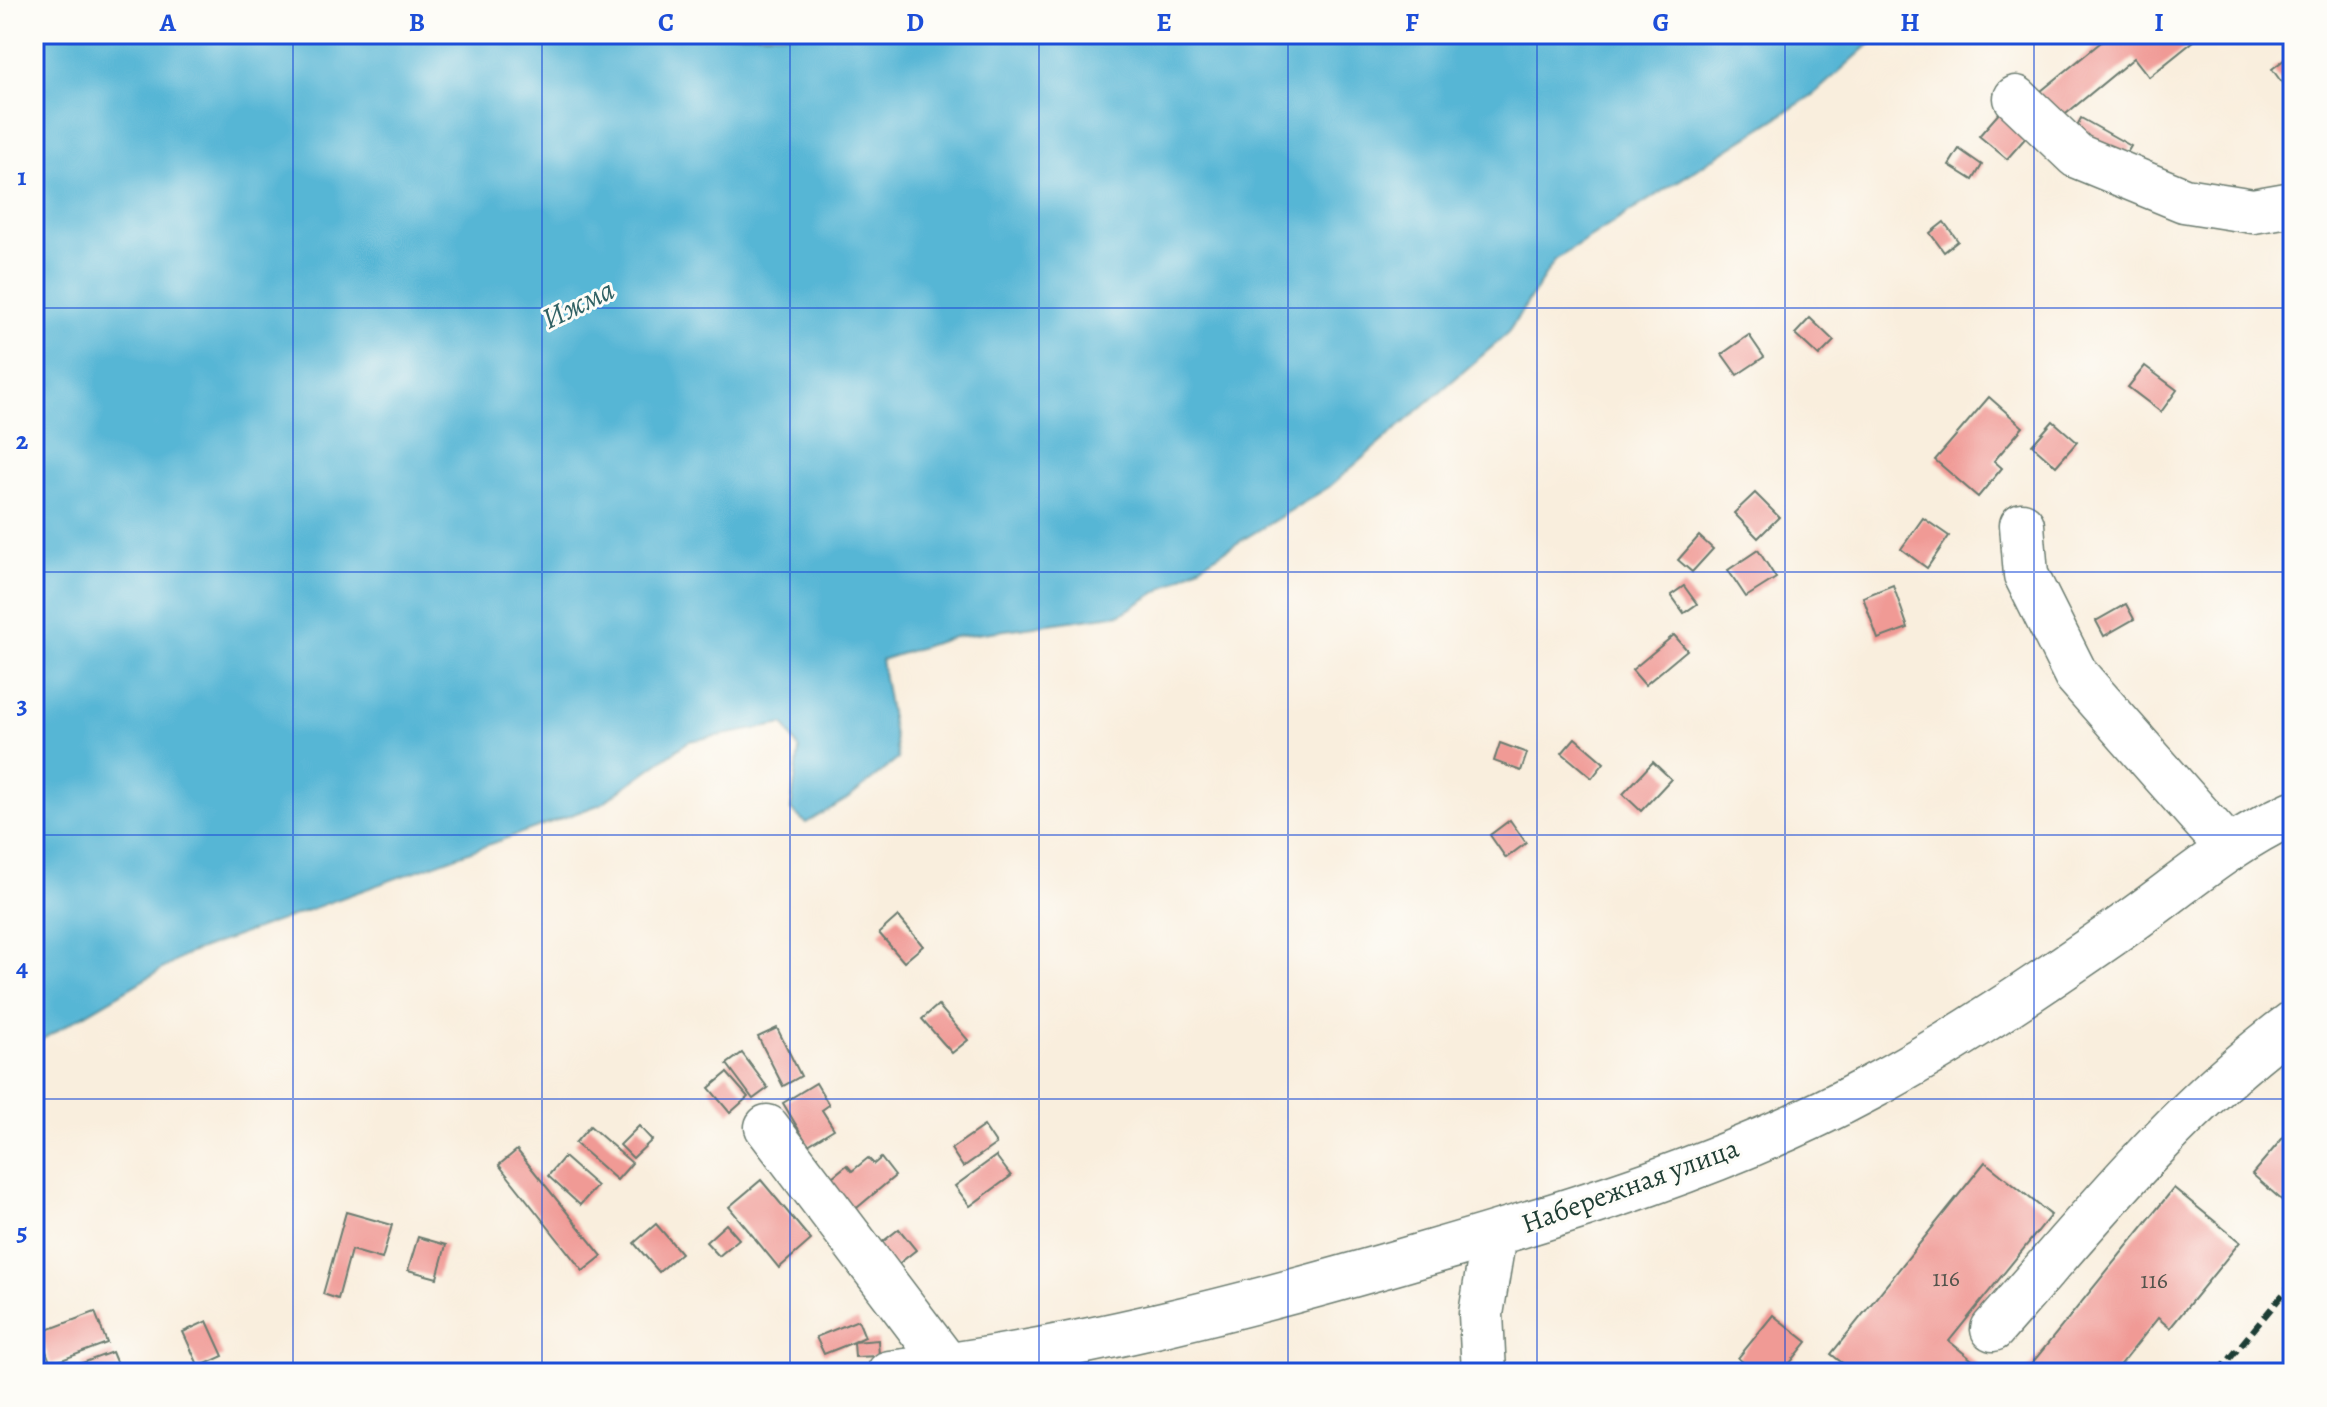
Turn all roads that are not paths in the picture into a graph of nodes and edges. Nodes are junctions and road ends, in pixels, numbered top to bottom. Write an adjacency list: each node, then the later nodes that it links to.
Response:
1 (2016, 98): 2 (street)
2 (2293, 204)
3 (2022, 525): 5 (street)
4 (2293, 813): 5 (street, Набережная улица)
5 (2229, 849): 8 (street, Набережная улица)
6 (2293, 1023): 9 (street)
7 (767, 1127): 10 (street)
8 (1494, 1235): 10 (street, Набережная улица); 12 (street)
9 (1993, 1329)
10 (948, 1366): 11 (street, Набережная улица)
11 (889, 1373)
12 (1484, 1373)

